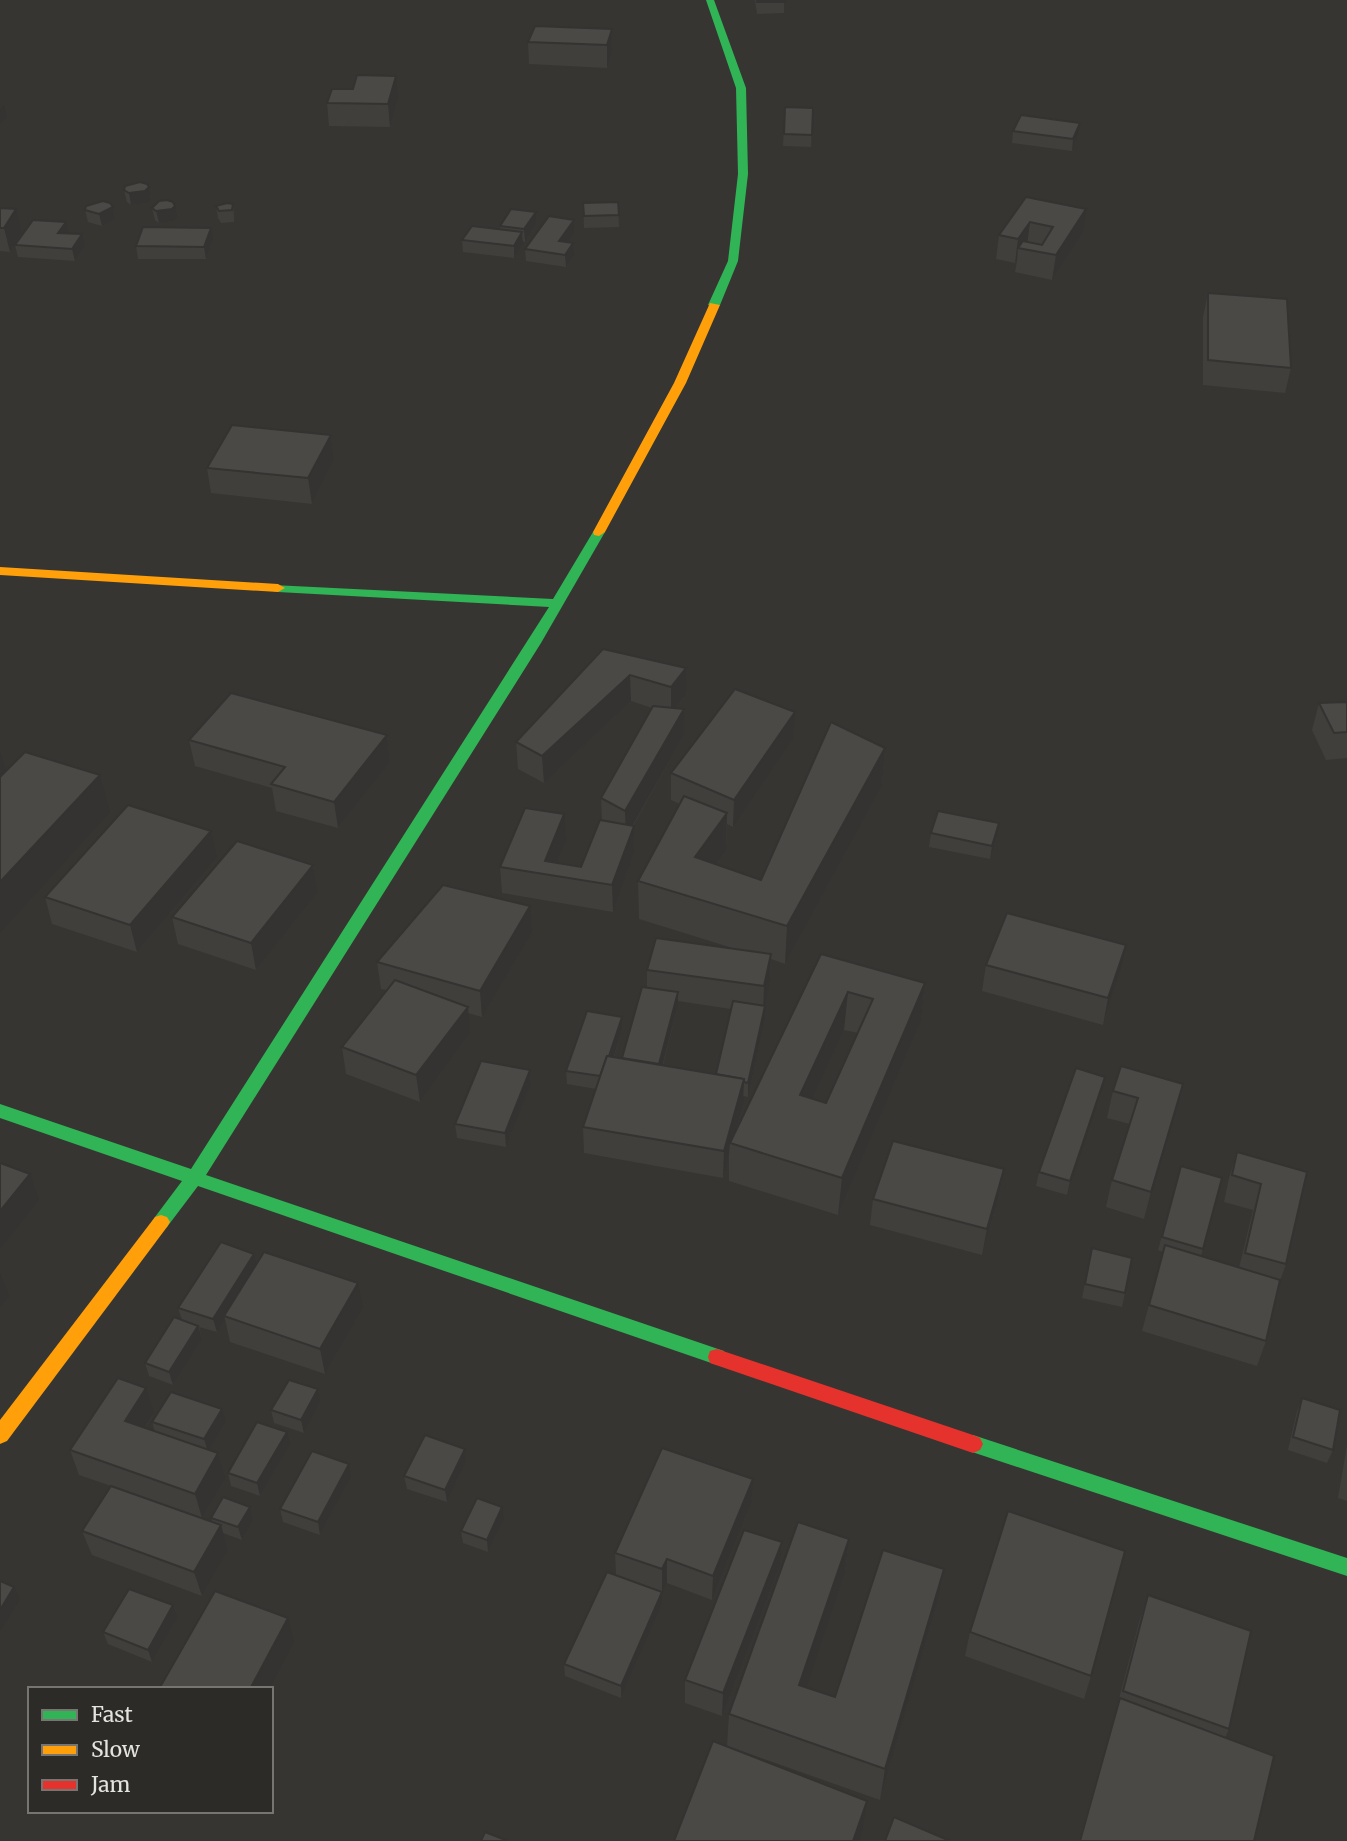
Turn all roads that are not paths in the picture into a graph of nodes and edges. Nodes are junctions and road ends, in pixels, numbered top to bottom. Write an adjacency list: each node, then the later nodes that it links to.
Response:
1 (710, 0): 3 (street)
2 (0, 571): 3 (street)
3 (558, 603): 5 (street)
4 (0, 1111): 5 (street)
5 (196, 1176): 6 (street); 7 (street)
6 (0, 1435)
7 (1347, 1567)

